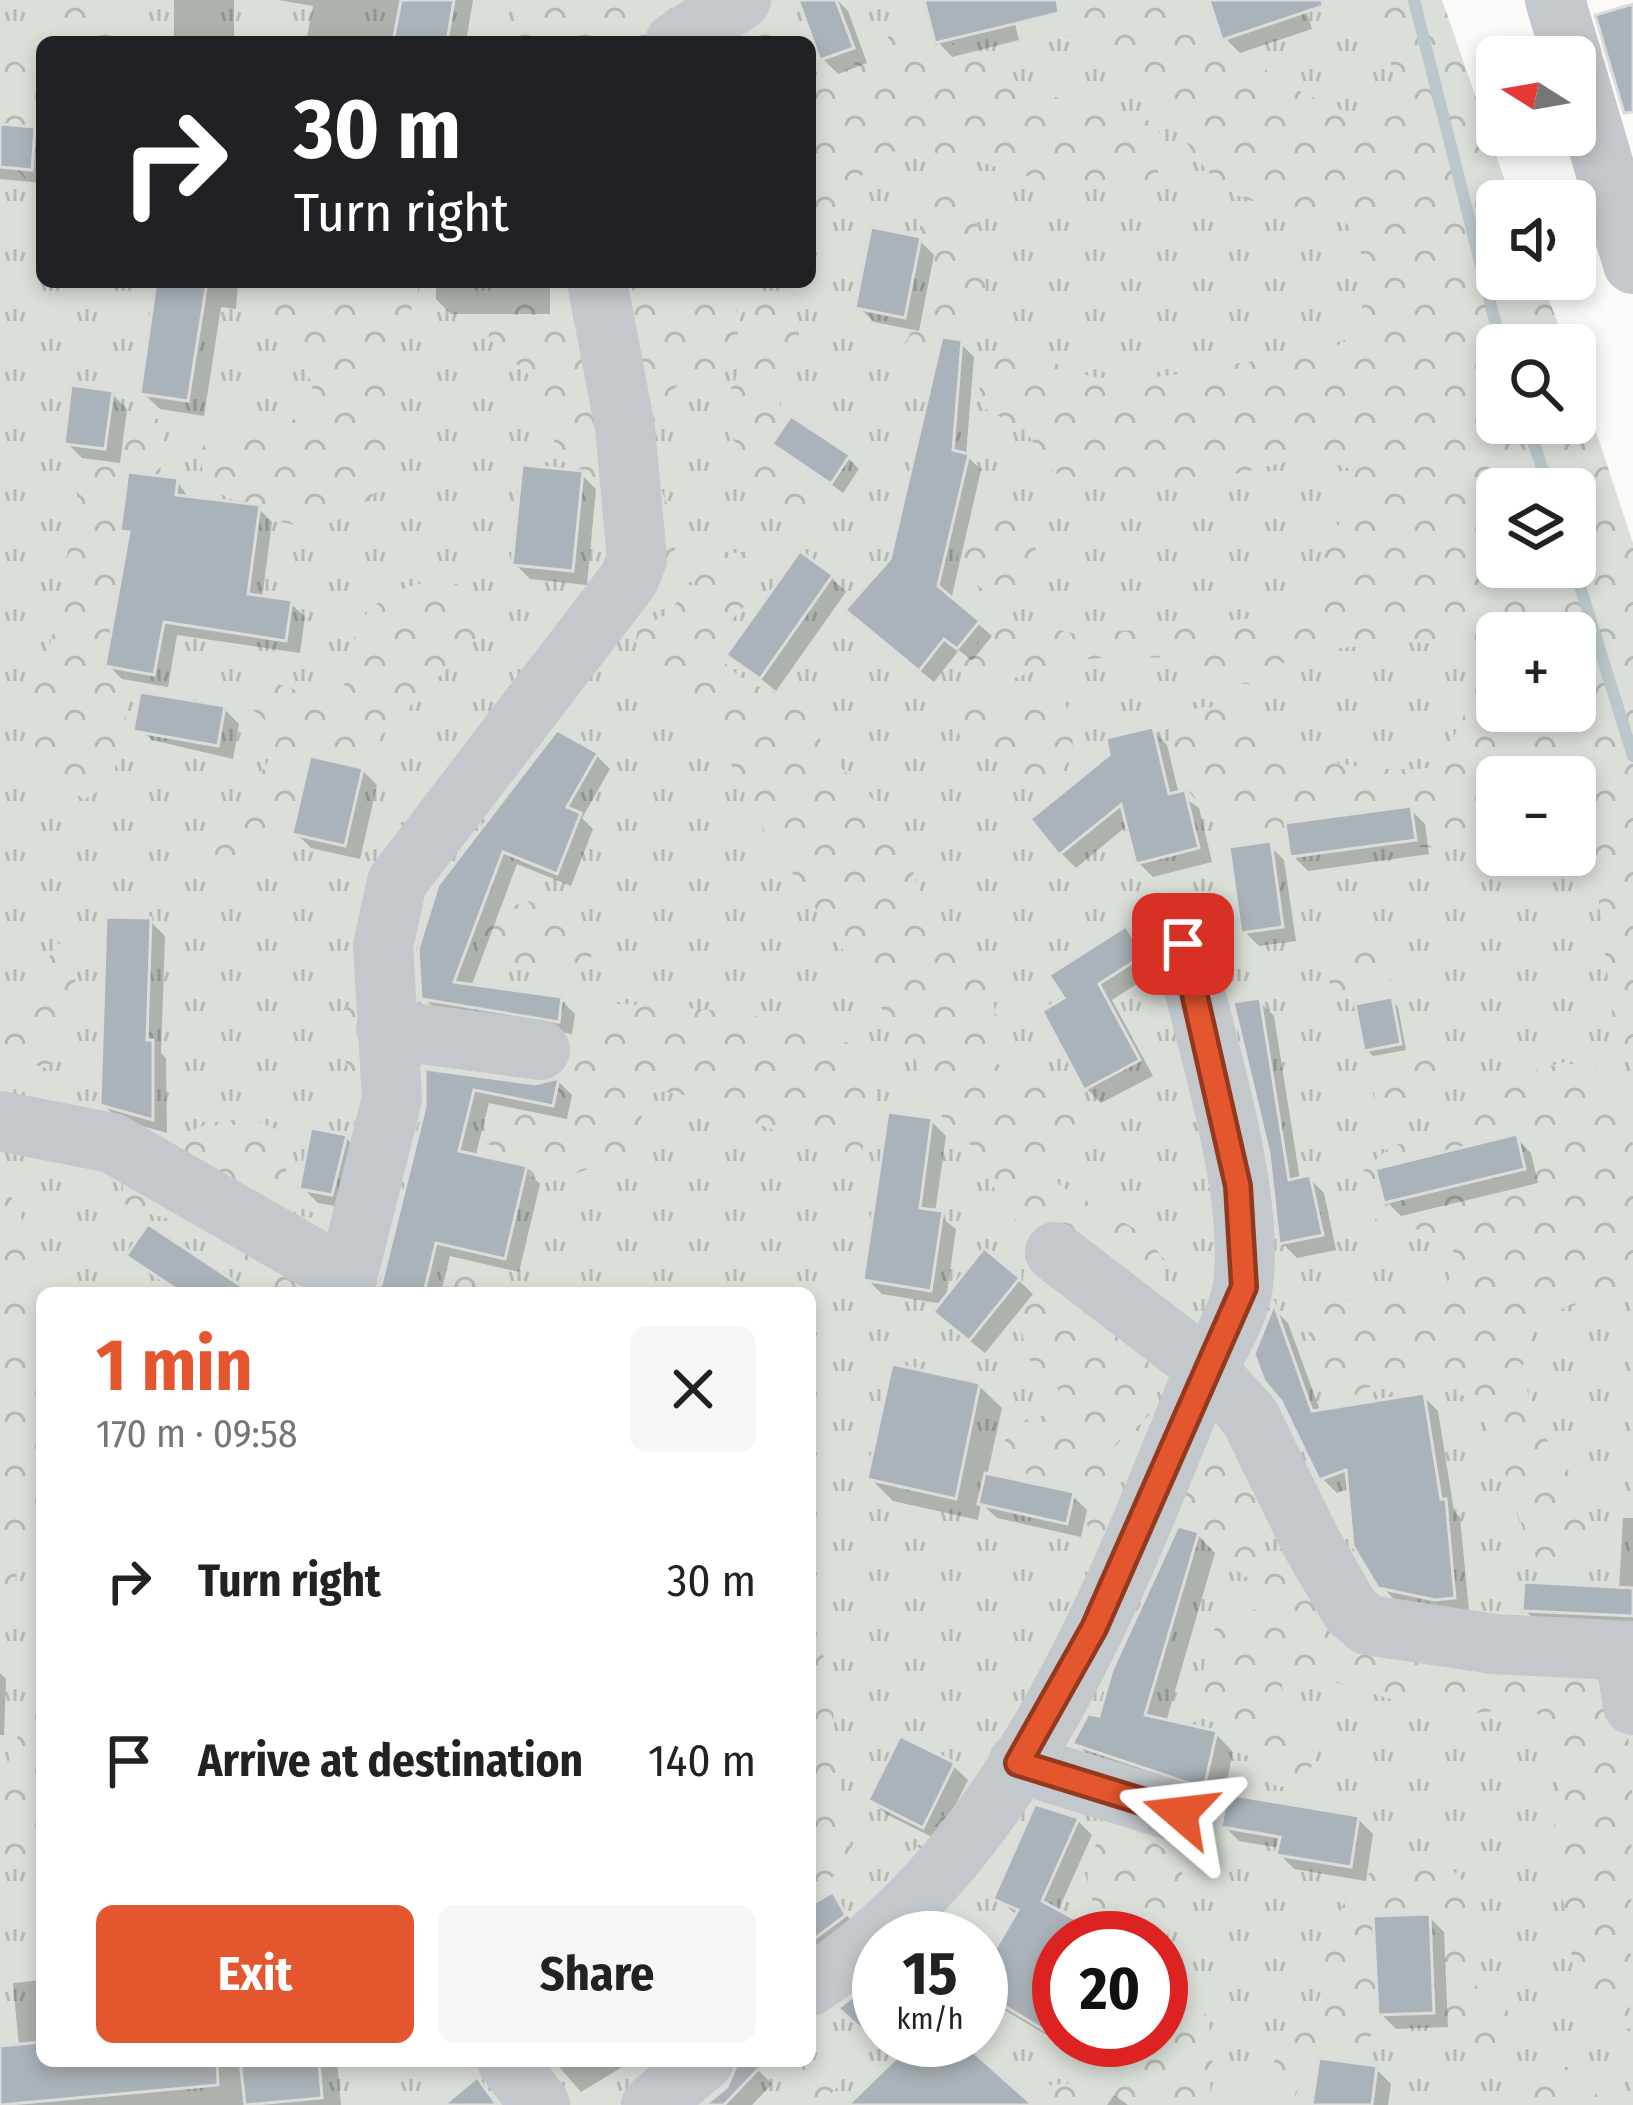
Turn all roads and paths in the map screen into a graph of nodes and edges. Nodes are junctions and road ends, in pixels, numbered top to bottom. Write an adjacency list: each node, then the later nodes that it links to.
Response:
1 (741, 0): 3 (lane)
2 (1555, 0): 4 (lane)
3 (684, 36)
4 (1566, 36)
5 (1596, 139): 6 (lane)
6 (1633, 264)
7 (598, 288): 9 (lane)
8 (1183, 944): 14 (lane)
9 (386, 1029): 10 (lane); 13 (lane)
10 (540, 1050)
11 (0, 1121): 13 (lane)
12 (1054, 1252): 14 (lane)
13 (345, 1286)
14 (1205, 1367): 15 (lane); 16 (lane)
15 (1630, 1669)
16 (1018, 1763): 17 (lane); 18 (lane)
17 (1180, 1813)
18 (816, 1980)
19 (512, 2067): 21 (lane)
20 (697, 2067): 22 (lane)
21 (540, 2105)
22 (651, 2105)

